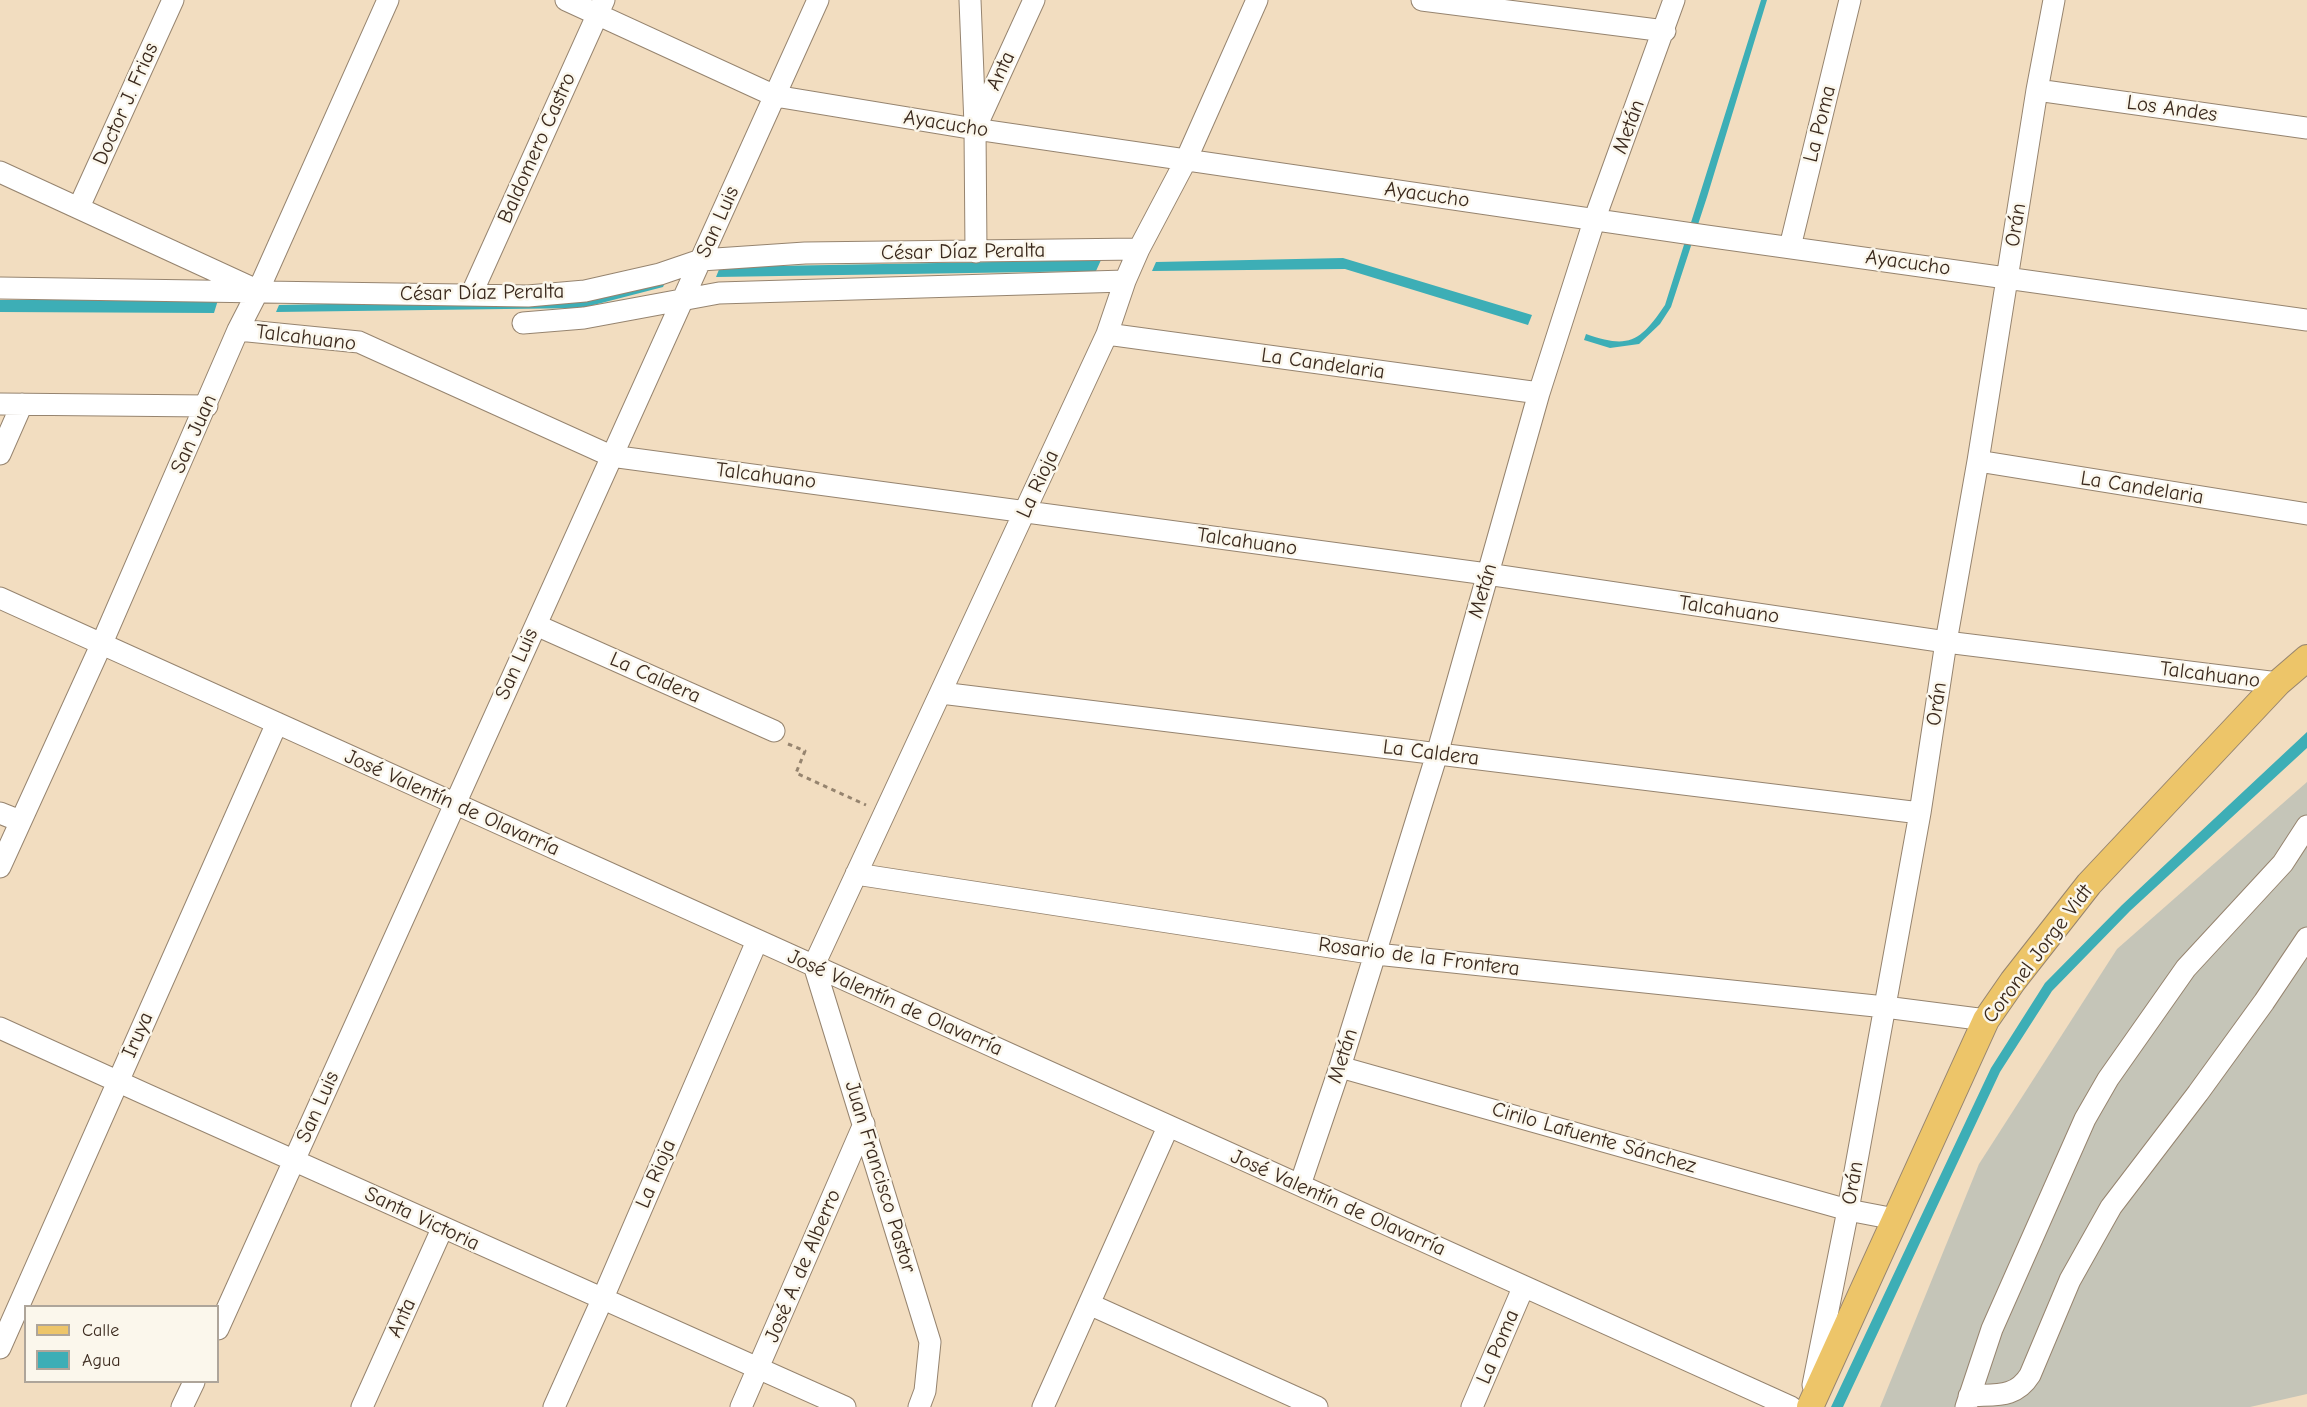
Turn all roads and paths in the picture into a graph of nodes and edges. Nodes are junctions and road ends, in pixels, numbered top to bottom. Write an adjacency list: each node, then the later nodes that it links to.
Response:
1 (173, 0): 20 (street, Doctor J. Frias)
2 (388, 0): 29 (street, San Juan)
3 (566, 0): 12 (street, Ayacucho)
4 (818, 0): 15 (street, San Luis)
5 (970, 0): 17 (street)
6 (1034, 0): 17 (street, Anta)
7 (1257, 0): 18 (street, La Rioja)
8 (1422, 0): 13 (street)
9 (1674, 0): 13 (street, Metán)
10 (1850, 0): 22 (street, La Poma)
11 (2054, 0): 14 (street, Orán)
12 (601, 7): 15 (street, Ayacucho); 30 (street, Baldomero Castro)
13 (1665, 31): 21 (street, Metán)
14 (2037, 90): 16 (street, Los Andes); 26 (street, Orán)
15 (775, 96): 17 (street, Ayacucho); 25 (street, San Luis)
16 (2307, 128)
17 (975, 129): 18 (street, Ayacucho); 24 (street, Anta)
18 (1186, 160): 21 (street, Ayacucho); 23 (street, La Rioja)
19 (0, 172): 20 (street, Talcahuano)
20 (79, 207): 29 (street, Talcahuano)
21 (1595, 218): 22 (street, Ayacucho); 36 (street, Metán)
22 (1790, 247): 26 (street, Ayacucho)
23 (1139, 249): 24 (street, César Díaz Peralta); 27 (street, La Rioja)
24 (976, 252): 25 (street, César Díaz Peralta)
25 (701, 260): 30 (street, César Díaz Peralta); 31 (street, San Luis)
26 (2008, 277): 32 (street, Ayacucho); 42 (street, Orán)
27 (1125, 280): 31 (street); 35 (street, La Rioja)
28 (0, 288): 29 (street, César Díaz Peralta)
29 (258, 291): 30 (street, César Díaz Peralta); 34 (street, San Juan)
30 (471, 295)
31 (684, 298): 33 (street); 41 (street, San Luis)
32 (2307, 320)
33 (522, 323)
34 (238, 330): 39 (street, San Juan); 41 (street, Talcahuano)
35 (1107, 334): 36 (street, La Candelaria); 43 (street, La Rioja)
36 (1539, 393): 45 (street, Metán)
37 (0, 404): 38 (street)
38 (22, 404): 39 (street); 40 (street)
39 (207, 406): 49 (street, San Juan)
40 (0, 454)
41 (611, 456): 43 (street, Talcahuano); 47 (street, San Luis)
42 (1978, 461): 44 (street, La Candelaria); 48 (street, Orán)
43 (1025, 512): 45 (street, Talcahuano); 52 (street, La Rioja)
44 (2307, 514)
45 (1487, 574): 48 (street, Talcahuano); 55 (street, Metán)
46 (0, 598): 49 (street, José Valentín de Olavarría)
47 (536, 625): 54 (street, La Caldera); 56 (street, San Luis)
48 (1946, 642): 51 (street, Talcahuano); 58 (street, Orán)
49 (102, 643): 53 (street, José Valentín de Olavarría); 60 (street, San Juan)
50 (2307, 658): 51 (main road, Coronel Jorge Vidt)
51 (2278, 684): 69 (main road, Coronel Jorge Vidt)
52 (941, 693): 55 (street, La Caldera); 59 (street, La Rioja)
53 (278, 723): 56 (street, José Valentín de Olavarría); 72 (street, Iruya)
54 (774, 731): 59 (path)
55 (1437, 754): 58 (street, La Caldera); 66 (street, Metán)
56 (454, 804): 65 (street, José Valentín de Olavarría); 75 (street, San Luis)
57 (0, 813): 60 (street)
58 (1920, 813): 68 (street, Orán)
59 (884, 814): 63 (street, La Rioja)
60 (20, 821): 62 (street, San Juan)
61 (2307, 826): 88 (street)
62 (0, 867)
63 (856, 874): 66 (street, Rosario de la Frontera); 67 (street, La Rioja)
64 (2307, 938): 88 (street)
65 (757, 941): 67 (street, José Valentín de Olavarría); 81 (street, La Rioja)
66 (1376, 954): 68 (street, Rosario de la Frontera); 71 (street, Metán)
67 (814, 965): 73 (street, Juan Francisco Pastor); 74 (street, José Valentín de Olavarría)
68 (1885, 1007): 69 (street, Rosario de la Frontera); 77 (street, Orán)
69 (1986, 1020): 78 (main road, Coronel Jorge Vidt)
70 (0, 1028): 72 (street, Santa Victoria)
71 (1341, 1067): 76 (street, Metán); 77 (street, Cirilo Lafuente Sánchez)
72 (118, 1082): 75 (street, Santa Victoria); 84 (street, Iruya)
73 (864, 1124): 85 (street, José A. de Alberro); 87 (street, Juan Francisco Pastor)
74 (1168, 1127): 76 (street, José Valentín de Olavarría); 82 (street)
75 (294, 1160): 79 (street, Santa Victoria); 83 (street, San Luis)
76 (1300, 1185): 80 (street, José Valentín de Olavarría)
77 (1848, 1210): 78 (street, Cirilo Lafuente Sánchez); 98 (street, Orán)
78 (1895, 1219): 98 (main road, Coronel Jorge Vidt)
79 (442, 1229): 81 (street, Santa Victoria); 90 (street, Anta)
80 (1523, 1288): 96 (street, La Poma); 97 (street, José Valentín de Olavarría)
81 (602, 1300): 85 (street, Santa Victoria); 91 (street, La Rioja)
82 (1089, 1304): 94 (street); 95 (street)
83 (219, 1327)
84 (0, 1348)
85 (758, 1369): 92 (street, José A. de Alberro); 93 (street, Santa Victoria)
86 (194, 1383): 89 (street)
87 (922, 1399)
88 (1968, 1402)
89 (182, 1407)
90 (362, 1407)
91 (554, 1407)
92 (741, 1407)
93 (845, 1407)
94 (1043, 1407)
95 (1317, 1407)
96 (1472, 1407)
97 (1791, 1407)
98 (1809, 1407)

